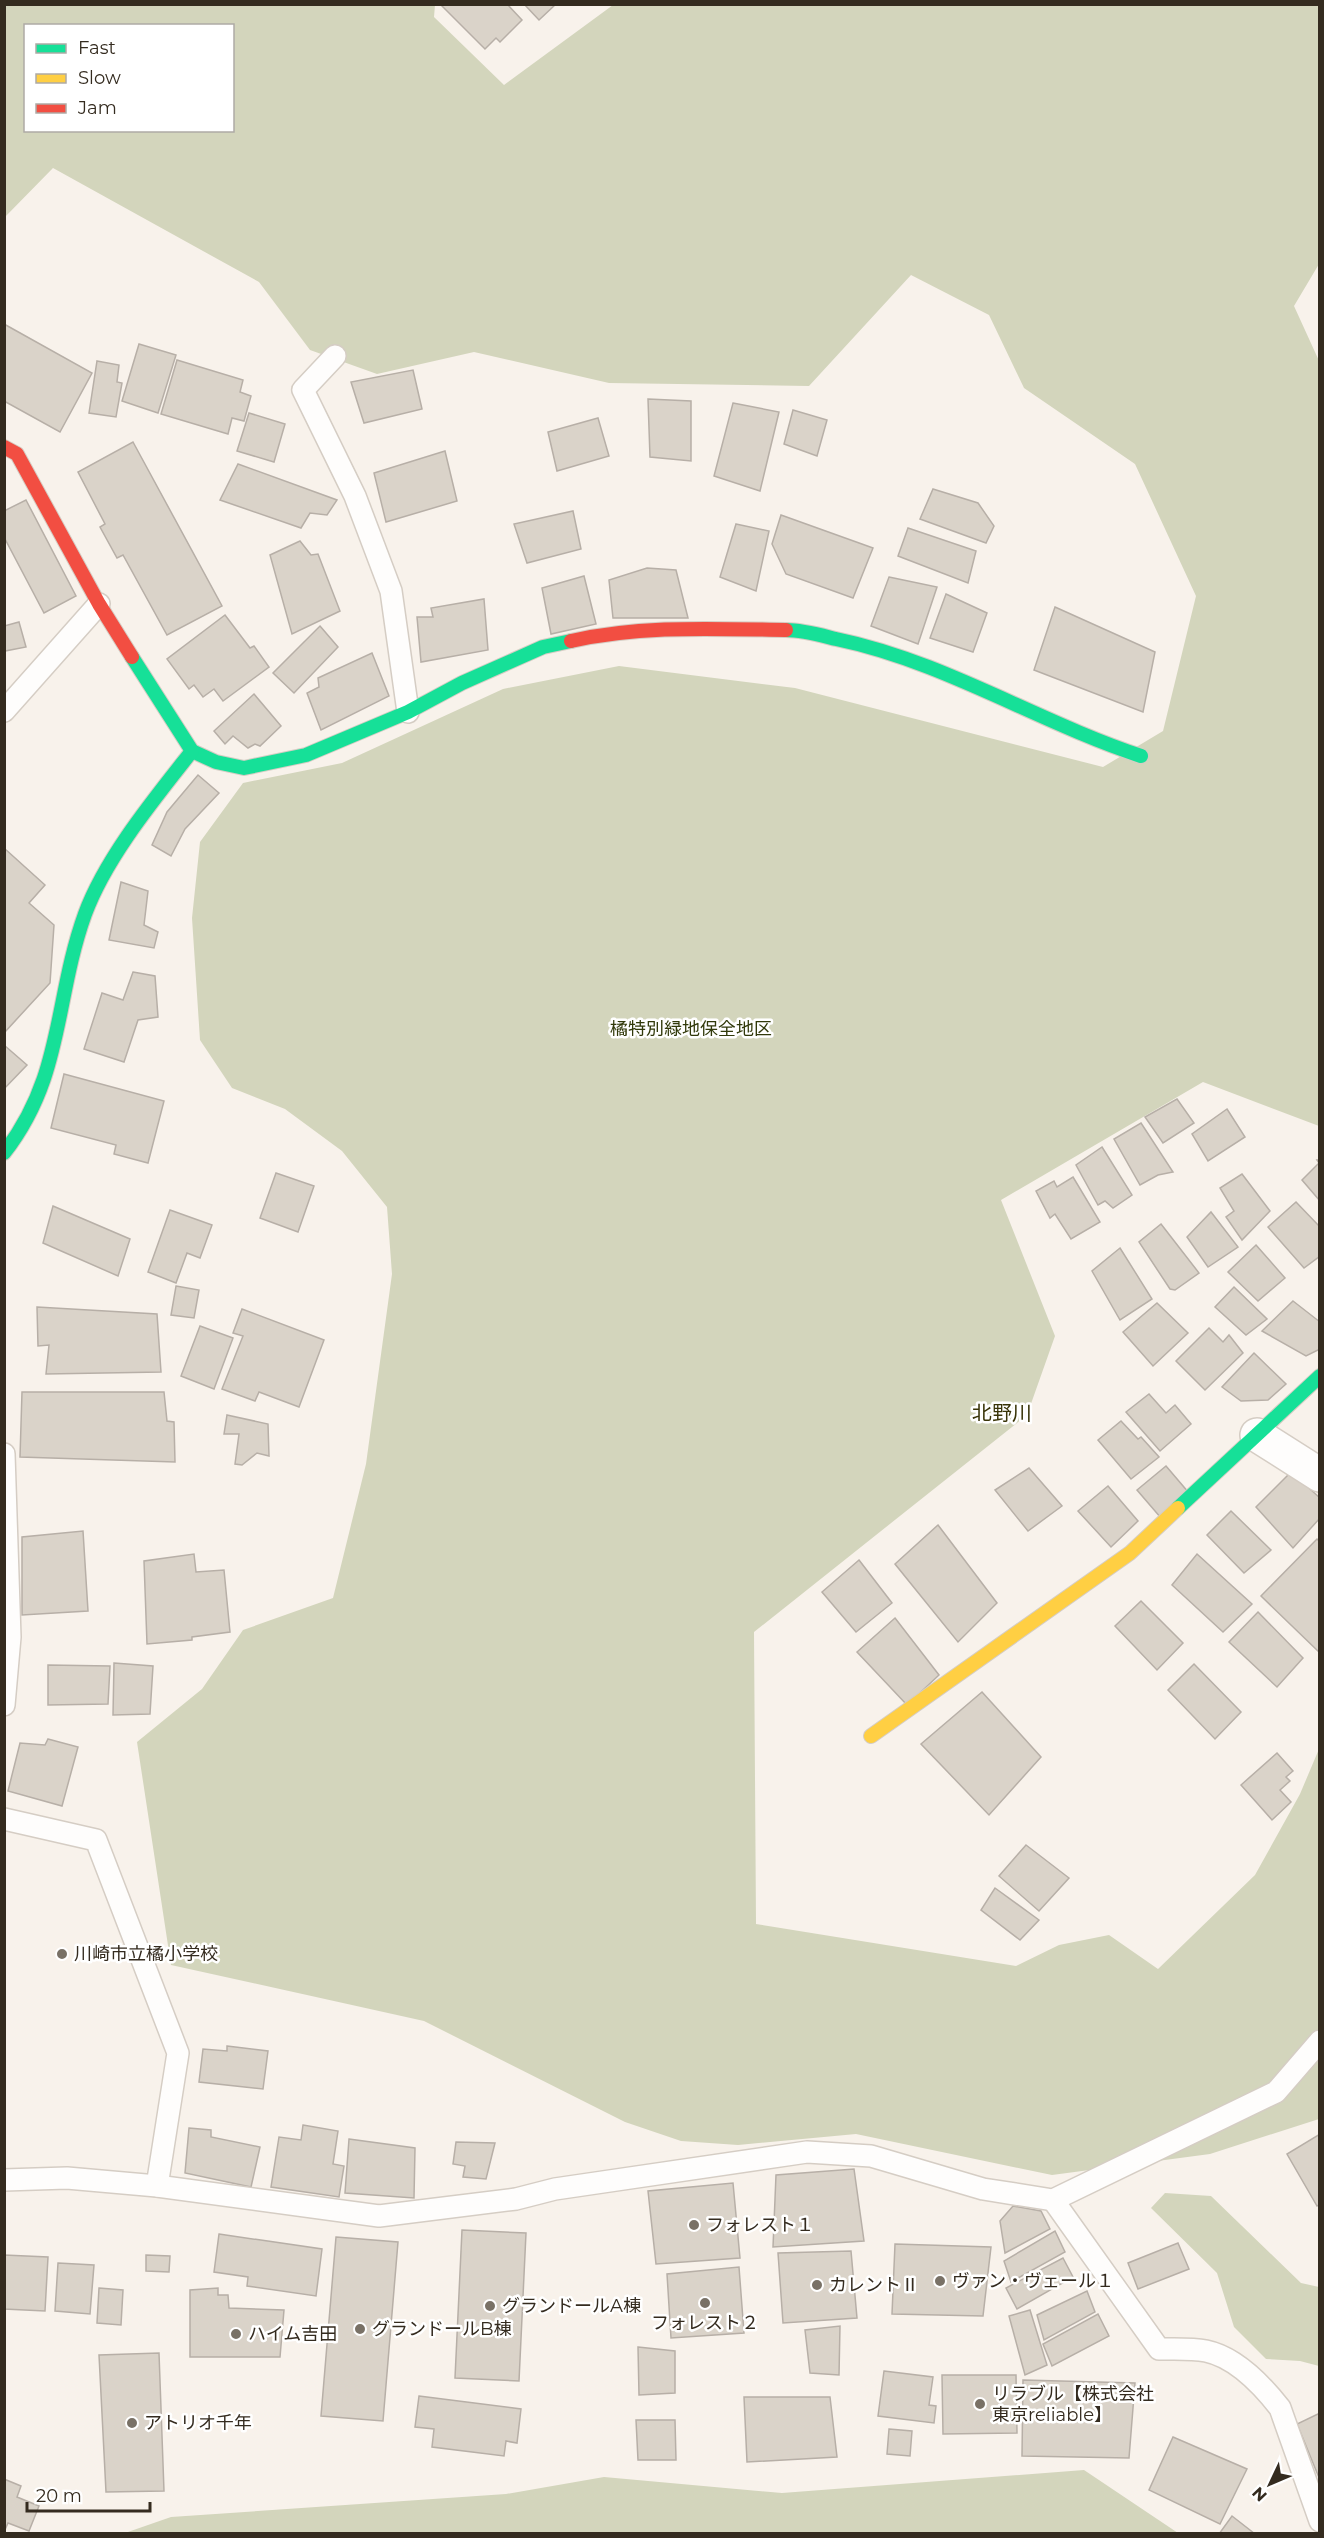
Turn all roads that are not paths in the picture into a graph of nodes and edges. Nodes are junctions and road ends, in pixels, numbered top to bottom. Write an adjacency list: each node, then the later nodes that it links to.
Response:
1 (335, 356): 5 (lane)
2 (4, 447): 3 (street)
3 (99, 604): 4 (lane); 6 (street)
4 (4, 711)
5 (408, 712): 6 (street); 7 (street)
6 (192, 751): 8 (street)
7 (1141, 756)
8 (4, 1153)
9 (1320, 1376): 10 (street)
10 (1257, 1435): 12 (street); 14 (street)
11 (4, 1454): 13 (lane)
12 (1320, 1475)
13 (4, 1704)
14 (871, 1736)
15 (4, 1819): 18 (lane)
16 (1320, 2041): 19 (lane)
17 (4, 2181): 18 (lane)
18 (157, 2186): 19 (lane)
19 (1053, 2200): 20 (lane)
20 (1320, 2521)

